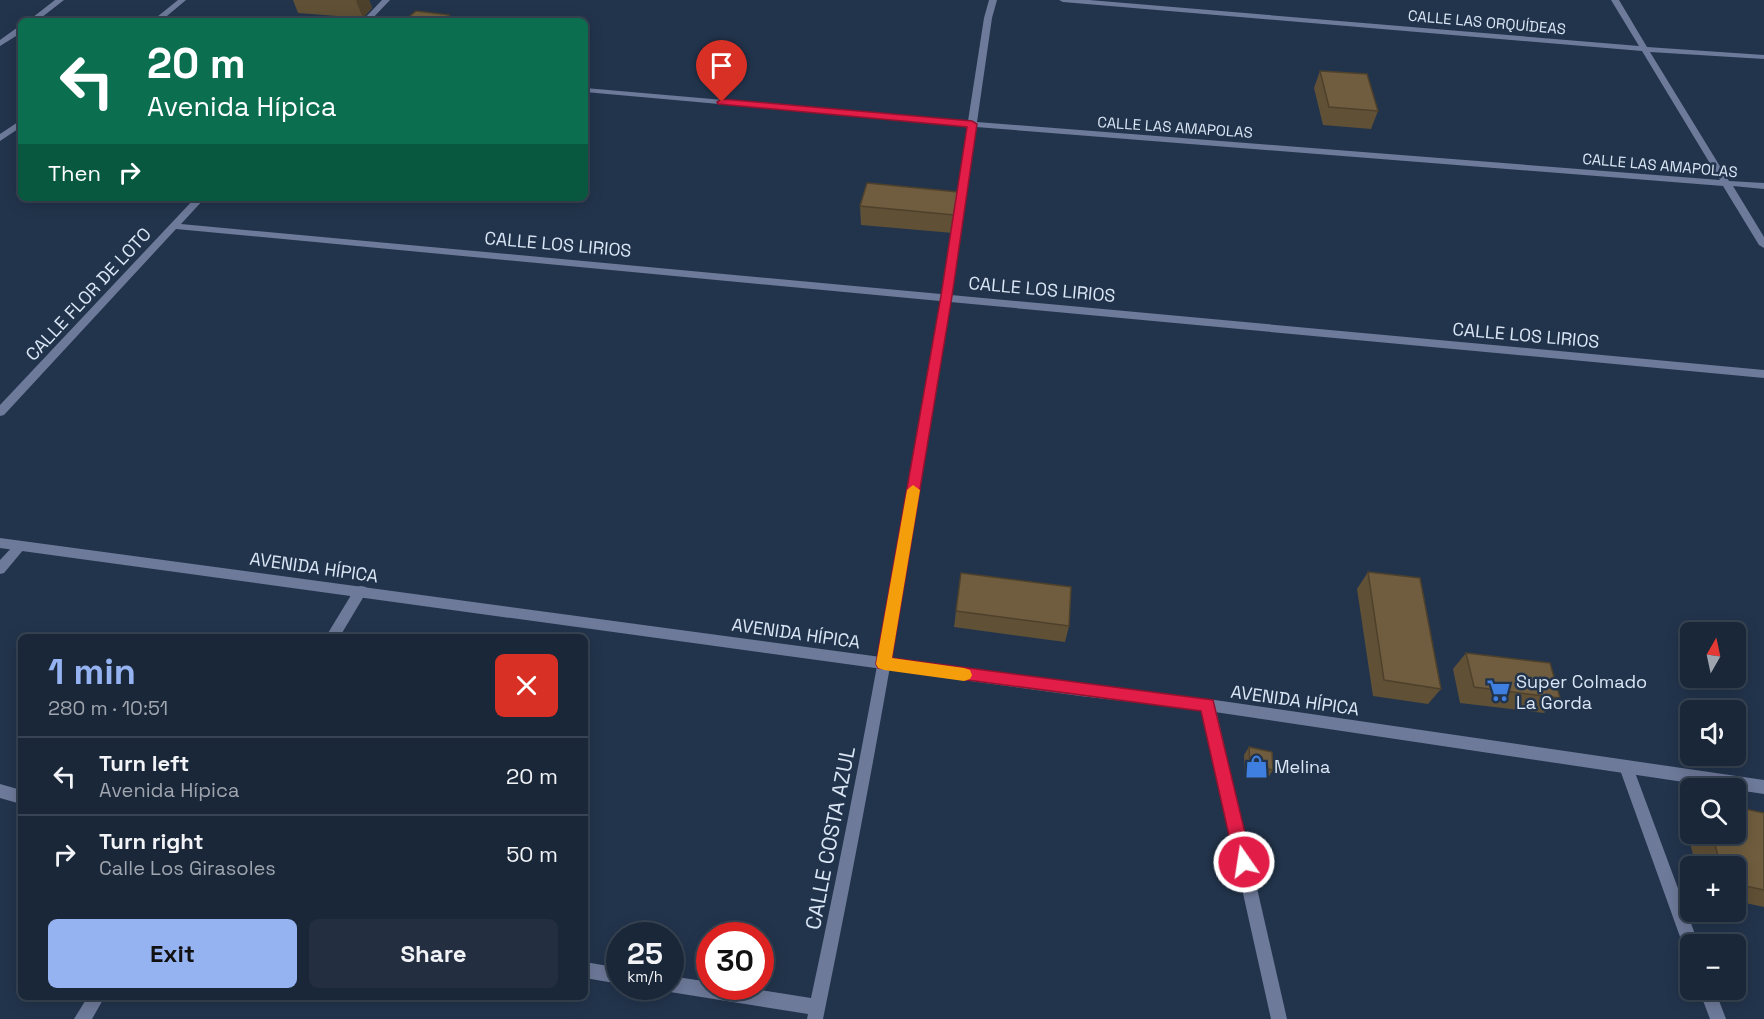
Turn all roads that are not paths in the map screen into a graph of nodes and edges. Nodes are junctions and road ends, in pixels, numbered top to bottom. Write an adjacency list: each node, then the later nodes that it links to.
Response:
1 (60, 0): 7 (street)
2 (182, 0): 8 (street)
3 (386, 0): 9 (street)
4 (993, 0): 15 (street, CALLE COSTA AZUL)
5 (1063, 0): 12 (street, CALLE LAS ORQUÍDEAS)
6 (1615, 0): 12 (street)
7 (36, 18)
8 (160, 18)
9 (369, 18)
10 (18, 31): 11 (street)
11 (0, 44)
12 (1646, 49): 13 (street, CALLE LAS ORQUÍDEAS); 18 (street)
13 (1764, 57)
14 (588, 90): 15 (street, CALLE LAS AMAPOLAS)
15 (972, 124): 18 (street, CALLE LAS AMAPOLAS); 23 (street, CALLE COSTA AZUL)
16 (18, 125): 17 (street)
17 (0, 138)
18 (1727, 183): 19 (street, CALLE LAS AMAPOLAS); 22 (street)
19 (1764, 186)
20 (197, 201): 21 (street, CALLE FLOR DE LOTO)
21 (174, 226): 23 (street, CALLE LOS LIRIOS); 25 (street, CALLE FLOR DE LOTO)
22 (1764, 244)
23 (947, 296): 24 (street, CALLE LOS LIRIOS); 31 (street, CALLE COSTA AZUL)
24 (1764, 374)
25 (0, 412)
26 (0, 543): 27 (street, AVENIDA HÍPICA)
27 (20, 546): 28 (street); 29 (street, AVENIDA HÍPICA)
28 (0, 569)
29 (361, 591): 30 (street); 31 (street, AVENIDA HÍPICA)
30 (334, 634)
31 (884, 664): 32 (street, AVENIDA HÍPICA); 43 (street, CALLE COSTA AZUL)
32 (1208, 705): 33 (street, AVENIDA HÍPICA); 45 (street)
33 (1626, 767): 34 (street, AVENIDA HÍPICA); 37 (street)
34 (1764, 787)
35 (0, 791): 36 (street)
36 (18, 796)
37 (1687, 934)
38 (588, 971): 39 (street)
39 (606, 974)
40 (684, 987): 43 (street)
41 (95, 1000): 44 (street)
42 (1711, 1000): 46 (street)
43 (817, 1013)
44 (82, 1019)
45 (1279, 1019)
46 (1718, 1019)

